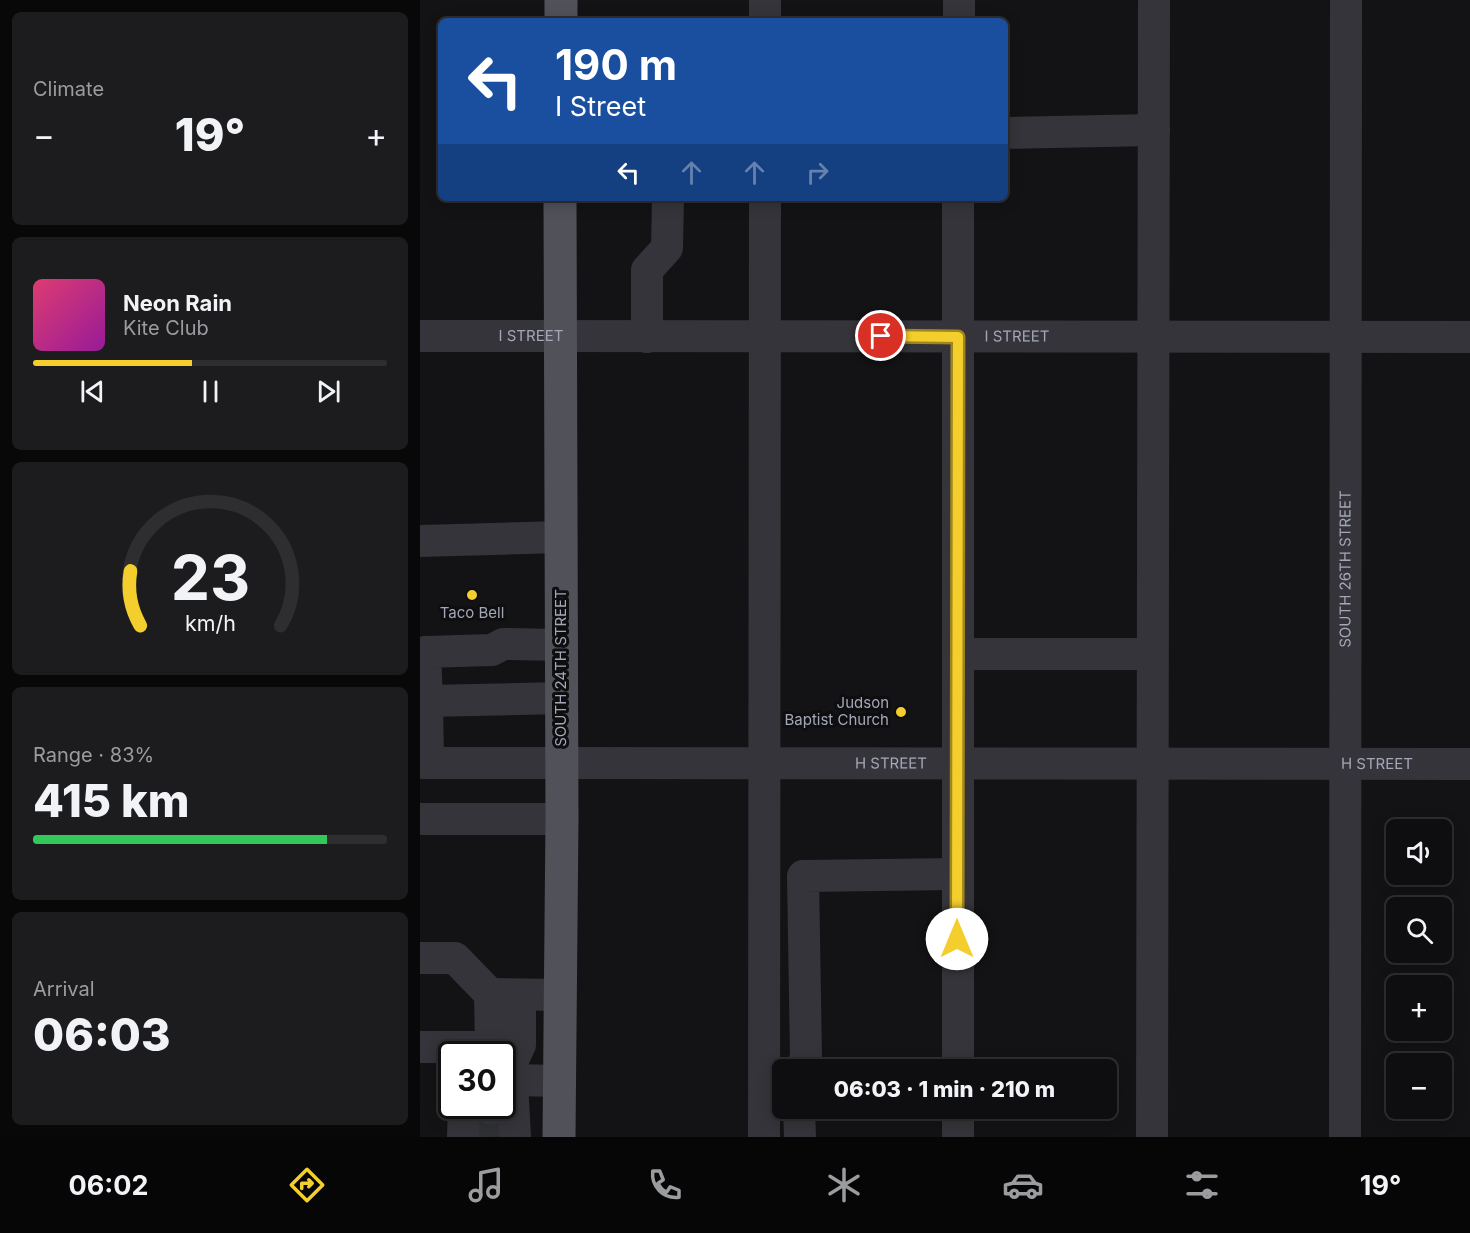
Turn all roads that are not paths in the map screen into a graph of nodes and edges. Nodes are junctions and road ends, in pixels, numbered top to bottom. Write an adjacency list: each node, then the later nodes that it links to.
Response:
1 (561, 0): 6 (main road)
2 (765, 0): 7 (street)
3 (958, 0): 8 (street)
4 (1154, 0): 9 (street)
5 (1346, 0): 19 (street, SOUTH 26TH STREET)
6 (561, 18)
7 (765, 18)
8 (958, 18)
9 (1154, 130): 10 (street); 18 (street)
10 (1008, 133)
11 (560, 201): 16 (main road, SOUTH 24TH STREET)
12 (668, 201): 17 (street)
13 (765, 201): 20 (street)
14 (958, 201): 21 (street)
15 (420, 336): 16 (street, I STREET)
16 (560, 336): 17 (street, I STREET); 23 (main road, SOUTH 24TH STREET)
17 (647, 336): 20 (street, I STREET)
18 (1154, 336): 19 (street, I STREET); 21 (street, I STREET); 28 (street)
19 (1345, 336): 22 (street, I STREET); 36 (street, SOUTH 26TH STREET)
20 (765, 337): 21 (street, I STREET); 32 (street)
21 (958, 337): 27 (street)
22 (1470, 337)
23 (561, 537): 24 (street); 25 (main road, SOUTH 24TH STREET)
24 (420, 541)
25 (561, 645): 26 (street); 29 (main road, SOUTH 24TH STREET)
26 (422, 651): 30 (street)
27 (957, 654): 28 (street); 33 (street)
28 (1152, 654): 35 (street)
29 (561, 699): 30 (street); 31 (main road, SOUTH 24TH STREET)
30 (427, 701): 34 (street)
31 (561, 762): 32 (street, H STREET); 34 (street, H STREET); 39 (main road, SOUTH 24TH STREET)
32 (764, 762): 33 (street, H STREET); 58 (street)
33 (957, 762): 35 (street, H STREET); 40 (street)
34 (424, 763)
35 (1152, 763): 36 (street, H STREET); 61 (street)
36 (1345, 764): 37 (street, H STREET); 62 (street, SOUTH 26TH STREET)
37 (1470, 764)
38 (420, 819): 39 (street)
39 (561, 819): 43 (main road, SOUTH 24TH STREET)
40 (957, 874): 47 (street); 48 (street)
41 (420, 958): 42 (street)
42 (505, 995): 43 (street); 45 (street)
43 (560, 995): 49 (main road, SOUTH 24TH STREET)
44 (420, 1047): 46 (street)
45 (516, 1052)
46 (438, 1055)
47 (805, 1059)
48 (958, 1059)
49 (558, 1081): 50 (street); 57 (main road, SOUTH 24TH STREET)
50 (516, 1082)
51 (474, 1119): 55 (street)
52 (509, 1119): 56 (street)
53 (799, 1119): 59 (street)
54 (958, 1119): 60 (street)
55 (463, 1137)
56 (515, 1137)
57 (559, 1137)
58 (764, 1137)
59 (800, 1137)
60 (958, 1137)
61 (1152, 1137)
62 (1345, 1137)

